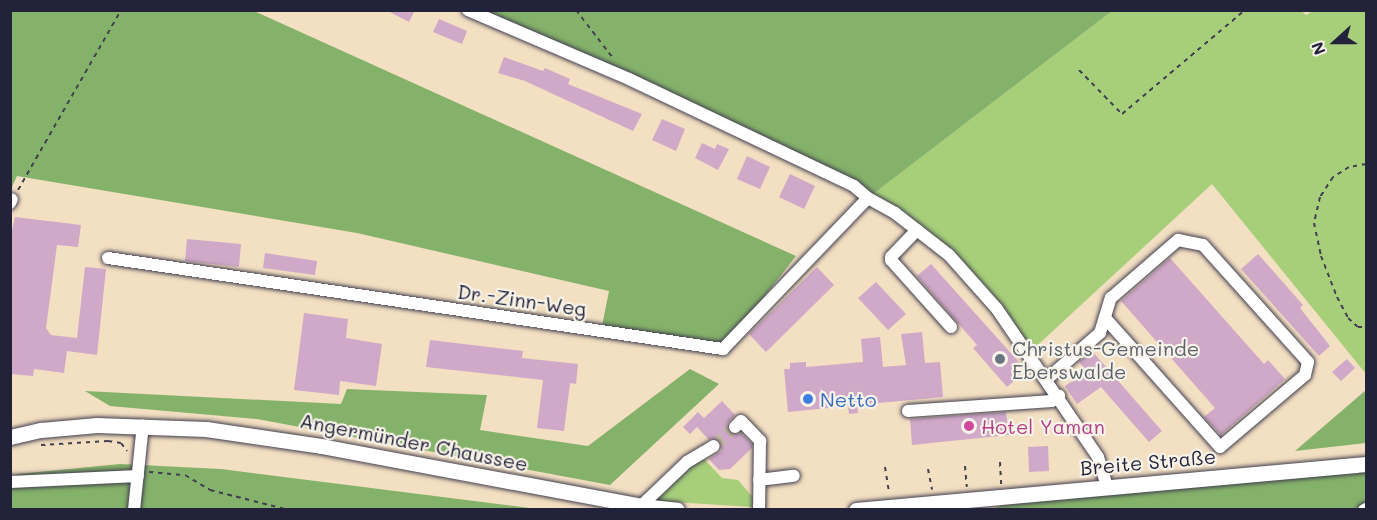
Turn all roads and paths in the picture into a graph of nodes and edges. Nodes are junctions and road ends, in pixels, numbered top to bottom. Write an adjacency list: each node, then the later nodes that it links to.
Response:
1 (121, 10): 9 (path)
2 (468, 10): 8 (street)
3 (576, 10): 5 (path)
4 (1245, 10): 6 (path)
5 (616, 62)
6 (1079, 70)
7 (1366, 164): 14 (path)
8 (868, 198): 10 (street); 11 (street, Dr.-Zinn-Weg)
9 (11, 201)
10 (917, 230): 13 (street); 15 (street)
11 (108, 258)
12 (1105, 318): 12 (street); 15 (street)
13 (951, 327)
14 (1366, 327)
15 (1047, 379): 16 (street)
16 (1059, 396): 17 (street); 32 (street)
17 (908, 411)
18 (143, 425): 20 (main road, Angermünder Chaussee); 27 (street); 34 (main road, Angermünder Chaussee)
19 (735, 427): 29 (street)
20 (10, 437)
21 (39, 445): 23 (path)
22 (714, 446): 34 (street)
23 (128, 458)
24 (1000, 462): 31 (path)
25 (1366, 464): 32 (main road, Breite Straße)
26 (965, 466): 33 (path)
27 (141, 474): 30 (street); 35 (street); 36 (path)
28 (794, 476): 29 (street)
29 (759, 480): 38 (street)
30 (10, 482)
31 (1001, 483)
32 (1107, 487): 33 (main road, Breite Straße)
33 (967, 499): 39 (main road, Breite Straße)
34 (641, 506): 37 (main road, Angermünder Chaussee)
35 (134, 510)
36 (290, 510)
37 (677, 510)
38 (759, 510)
39 (856, 510)

